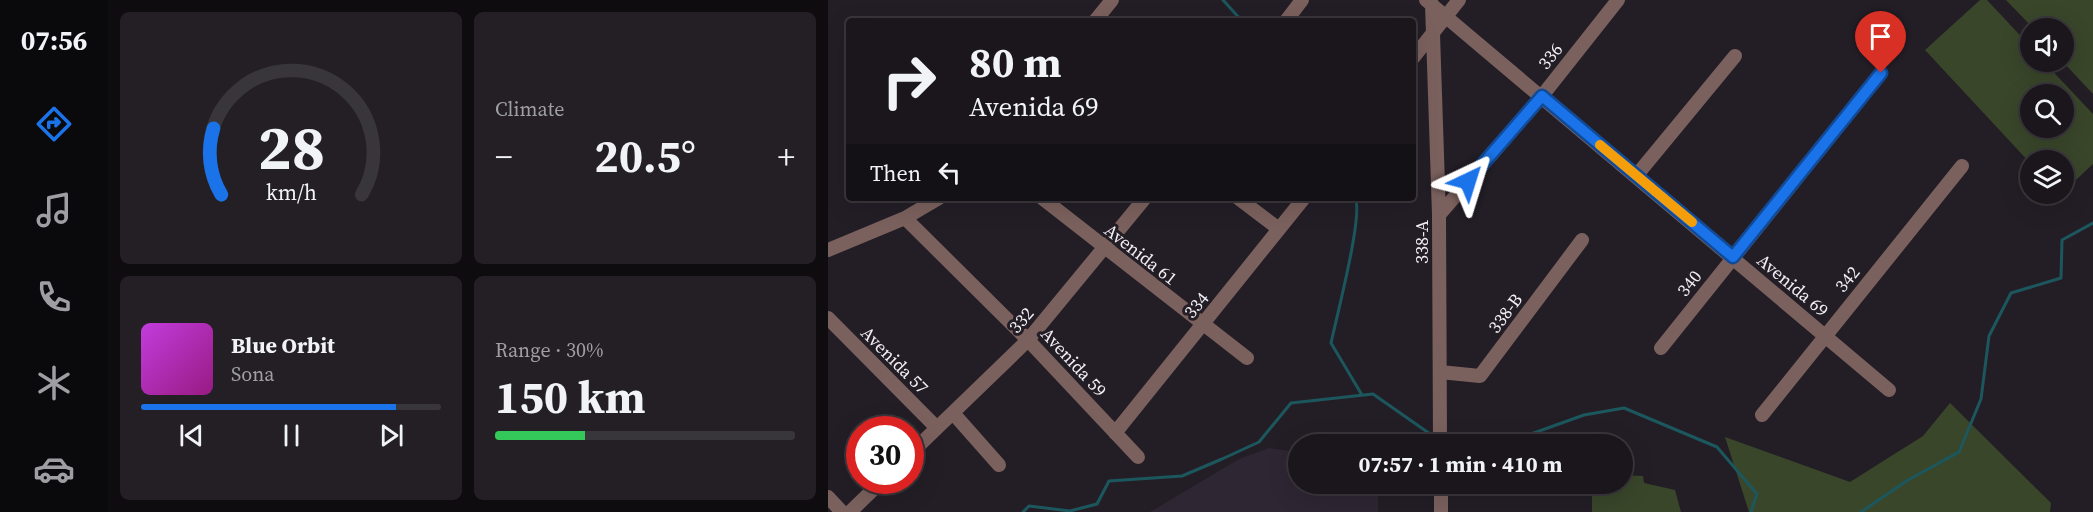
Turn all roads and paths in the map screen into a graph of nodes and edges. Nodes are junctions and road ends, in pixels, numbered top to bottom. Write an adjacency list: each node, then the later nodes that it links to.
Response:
1 (1112, 0): 7 (street)
2 (1302, 0): 8 (street)
3 (1459, 0): 6 (street)
4 (1618, 0): 13 (street, 336)
5 (1429, 2): 6 (street, Avenida 69); 9 (street, 338-A)
6 (1447, 15): 9 (street); 13 (street, Avenida 69)
7 (1097, 18)
8 (1288, 18)
9 (1434, 30): 10 (street); 21 (street, 338-A)
10 (1416, 54)
11 (1736, 56): 15 (street)
12 (1881, 73): 27 (street, 340)
13 (1542, 96): 15 (street, Avenida 69); 21 (street, 336)
14 (1962, 166): 30 (street, 342)
15 (1636, 176): 27 (street, Avenida 69)
16 (934, 201): 22 (street)
17 (1046, 201): 25 (street, Avenida 61)
18 (1143, 201): 25 (street, 332)
19 (1242, 201): 23 (street)
20 (1302, 201): 23 (street, 334)
21 (1439, 215): 34 (street, 338-A)
22 (905, 218): 26 (street); 31 (street, Avenida 59)
23 (1279, 229): 29 (street, 334)
24 (1582, 240): 34 (street, 338-B)
25 (1104, 248): 29 (street, Avenida 61); 31 (street, 332)
26 (828, 250)
27 (1733, 257): 30 (street, Avenida 69); 32 (street, 340)
28 (828, 318): 38 (street, Avenida 57)
29 (1203, 325): 33 (street, Avenida 61); 39 (street, 334)
30 (1825, 335): 35 (street, Avenida 69); 37 (street, 342)
31 (1028, 340): 36 (street, 332); 39 (street, Avenida 59)
32 (1661, 348)
33 (1247, 358)
34 (1440, 372): 40 (street, 338-A)
35 (1889, 390)
36 (953, 413): 38 (street, 332); 43 (street)
37 (1762, 415)
38 (937, 428): 41 (street, 332)
39 (1115, 433): 42 (street, Avenida 59)
40 (1440, 434)
41 (924, 441)
42 (1138, 457)
43 (999, 465)
44 (869, 494): 48 (street)
45 (1441, 494): 49 (street)
46 (828, 497): 47 (street)
47 (842, 512)
48 (850, 512)
49 (1441, 512)

